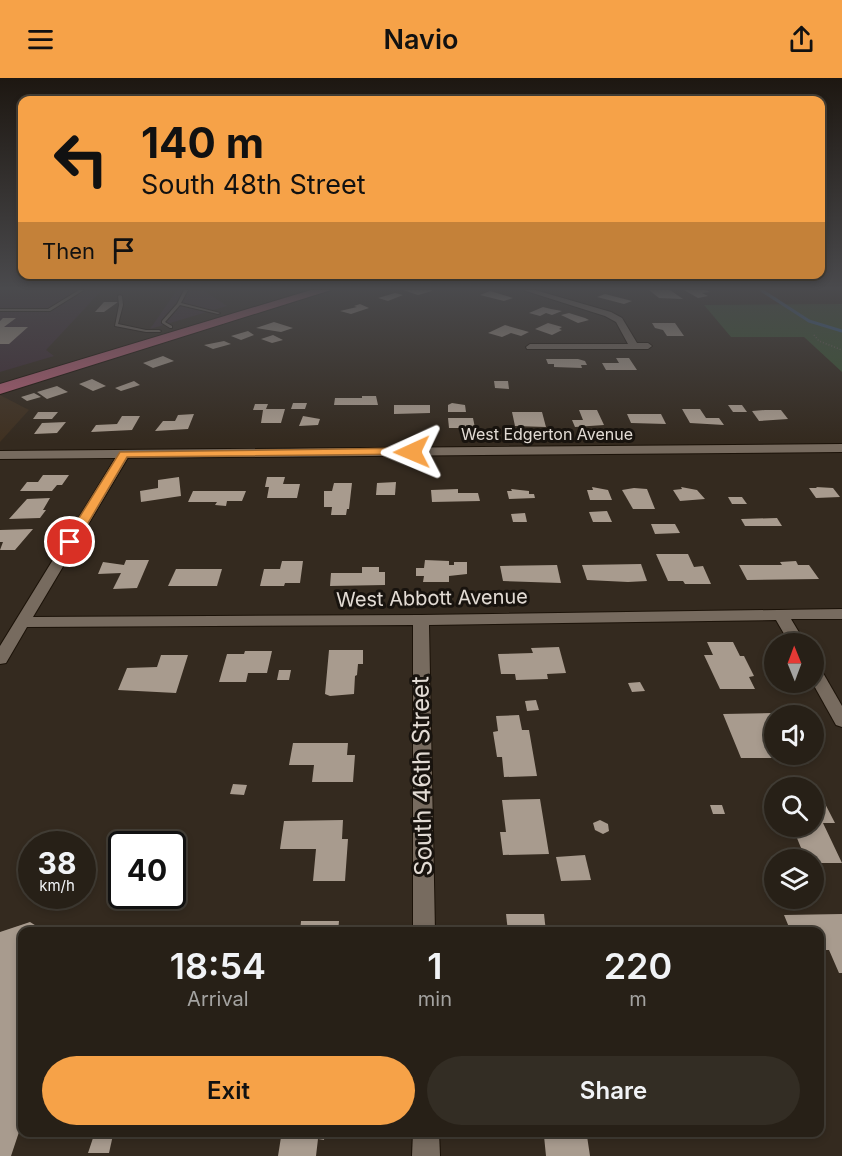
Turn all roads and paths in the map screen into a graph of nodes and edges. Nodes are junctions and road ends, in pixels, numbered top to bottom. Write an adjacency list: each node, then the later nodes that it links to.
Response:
1 (134, 340): 9 (main road)
2 (141, 340): 10 (main road)
3 (631, 340): 5 (street)
4 (818, 340): 8 (path)
5 (634, 346): 6 (street); 7 (street)
6 (648, 346)
7 (530, 347)
8 (842, 350)
9 (0, 377)
10 (0, 389)
11 (842, 448): 12 (street, West Edgerton Avenue)
12 (124, 454): 13 (street, West Edgerton Avenue); 17 (street)
13 (0, 456)
14 (842, 614): 15 (street, West Abbott Avenue)
15 (781, 615): 16 (street, West Abbott Avenue); 18 (street)
16 (421, 620): 17 (street, West Abbott Avenue); 22 (street, South 46th Street)
17 (22, 622): 19 (street)
18 (792, 633)
19 (0, 659)
20 (824, 689): 21 (street)
21 (842, 721)
22 (424, 927)
23 (426, 1137): 24 (street)
24 (426, 1156)

